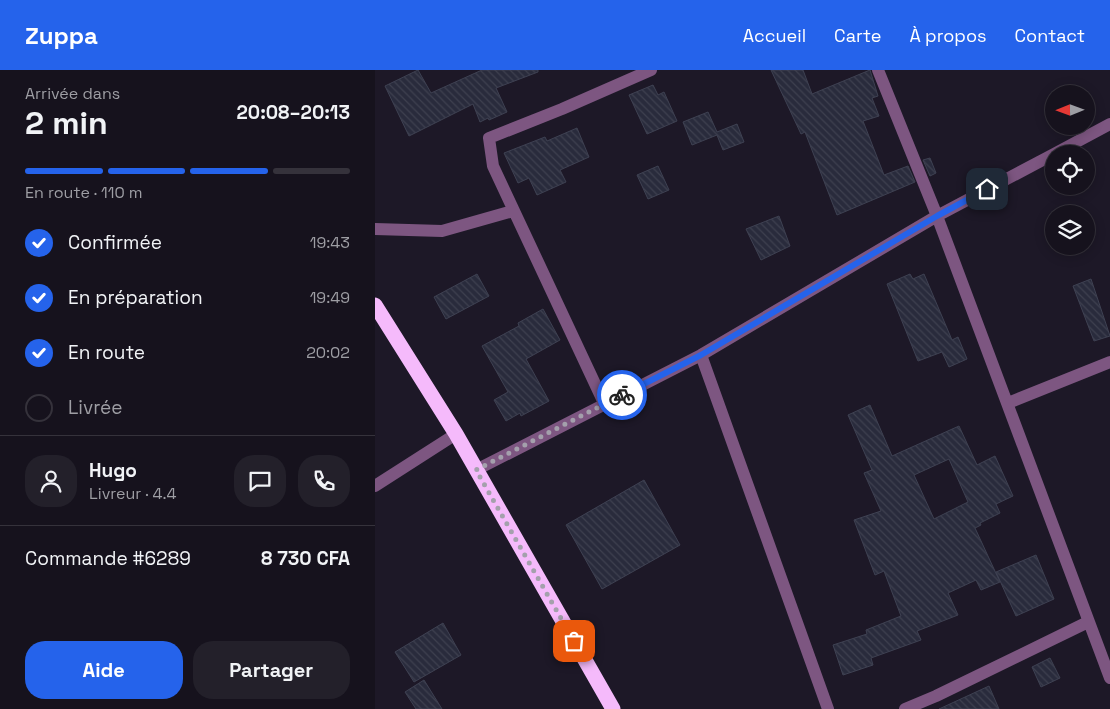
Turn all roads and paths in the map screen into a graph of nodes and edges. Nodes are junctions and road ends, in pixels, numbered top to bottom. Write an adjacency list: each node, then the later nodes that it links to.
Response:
1 (651, 70): 6 (street)
2 (878, 70): 7 (street)
3 (1110, 124): 4 (street)
4 (1071, 145)
5 (1045, 159): 7 (street)
6 (513, 211): 8 (street); 12 (street)
7 (937, 216): 10 (street); 13 (street)
8 (375, 229)
9 (375, 305): 14 (highway)
10 (701, 355): 12 (street); 20 (street)
11 (1110, 362): 13 (street)
12 (604, 403): 15 (street)
13 (1008, 403): 17 (street)
14 (456, 434): 15 (highway); 16 (street)
15 (476, 470): 19 (highway)
16 (375, 486)
17 (1088, 622): 18 (street); 21 (street)
18 (1110, 678)
19 (613, 709)
20 (828, 709)
21 (905, 709)

